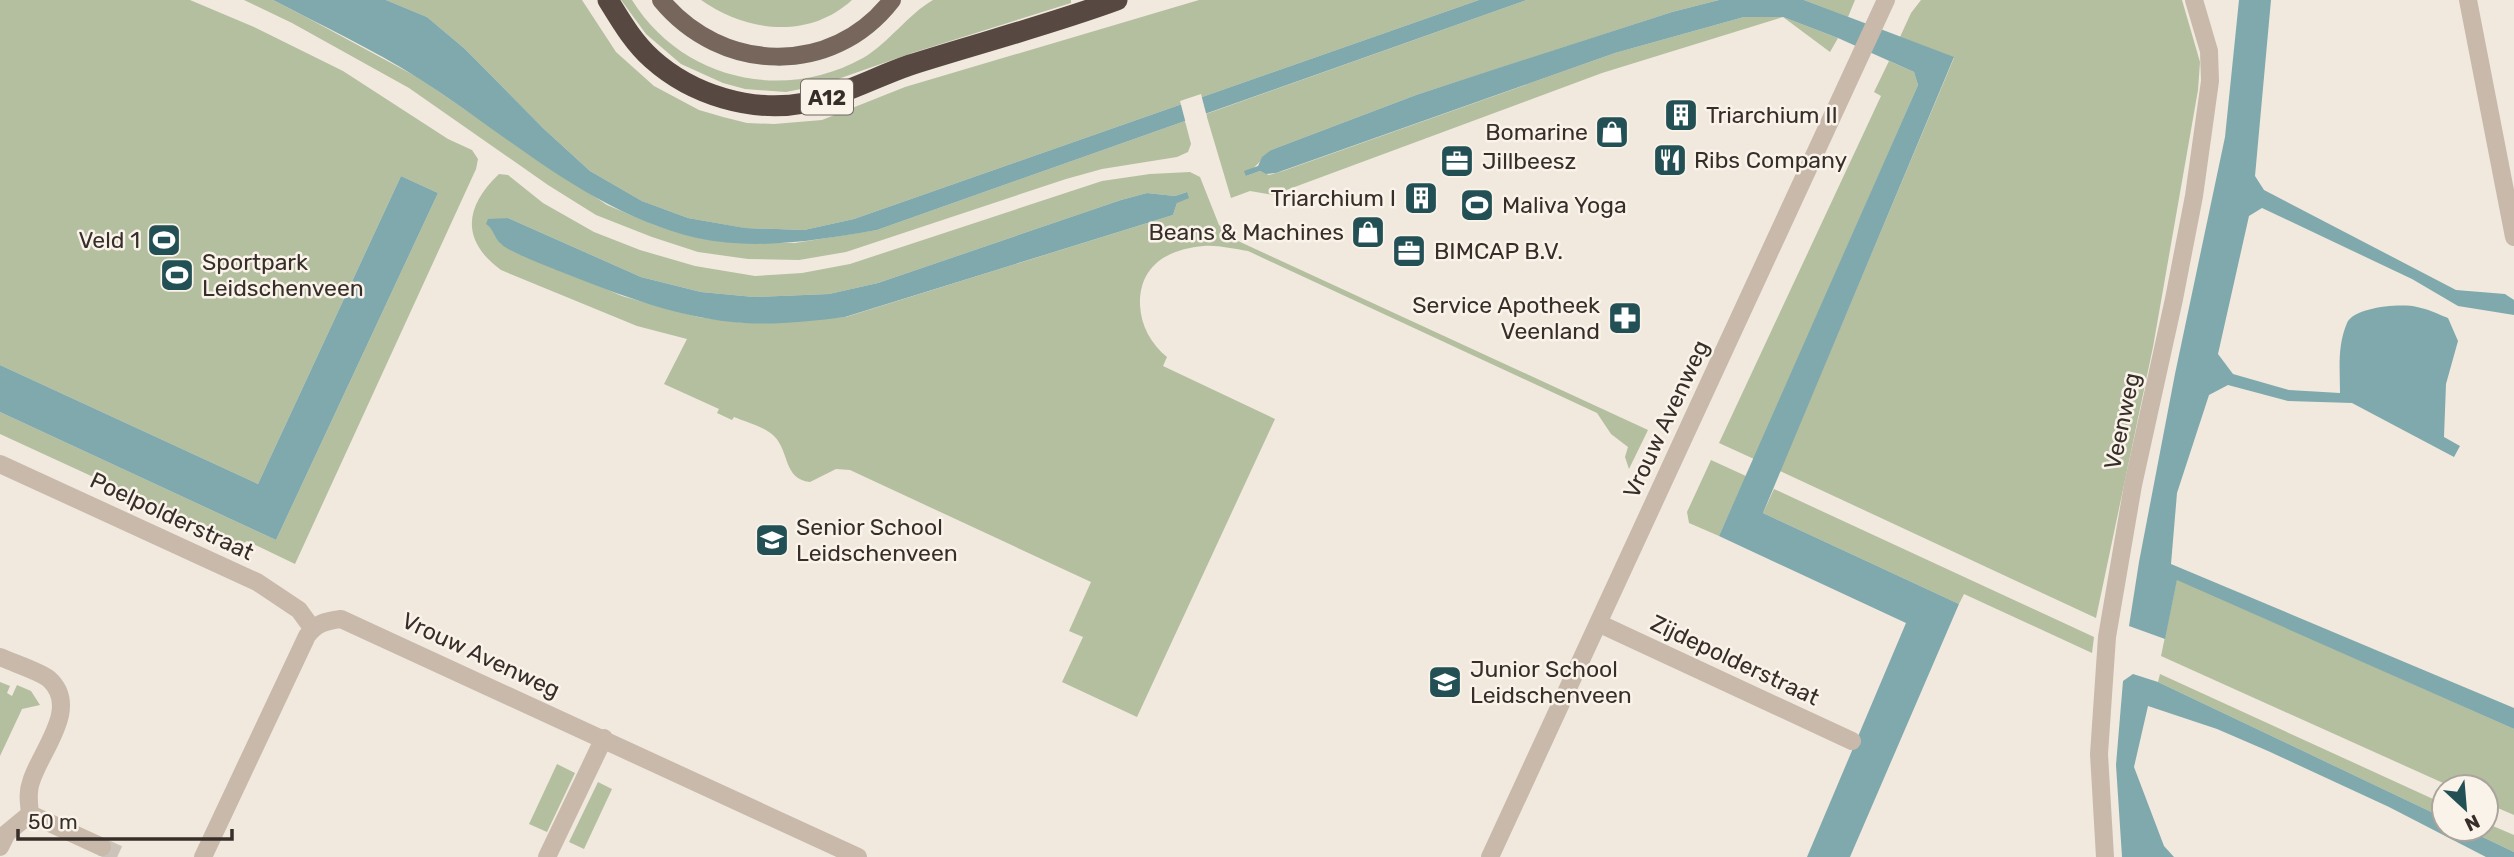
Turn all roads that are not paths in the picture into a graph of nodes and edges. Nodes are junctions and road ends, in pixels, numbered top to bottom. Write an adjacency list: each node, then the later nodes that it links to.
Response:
1 (608, 0): 4 (highway, A12)
2 (661, 0): 3 (main road)
3 (892, 0)
4 (1117, 0)
5 (1886, 0): 10 (street, Vrouw Avenweg)
6 (2194, 0): 22 (street, Veenweg)
7 (2468, 0): 8 (street)
8 (2514, 237)
9 (0, 464): 11 (street, Poelpolderstraat)
10 (1598, 623): 14 (street, Zijdepolderstraat); 18 (street, Vrouw Avenweg)
11 (312, 628): 13 (street, Vrouw Avenweg); 19 (street)
12 (0, 657): 15 (street)
13 (604, 738): 20 (street); 21 (street, Vrouw Avenweg)
14 (1852, 741)
15 (30, 814): 16 (street); 17 (street)
16 (0, 847)
17 (102, 847)
18 (1493, 856)
19 (203, 857)
20 (547, 857)
21 (858, 857)
22 (2105, 857)

